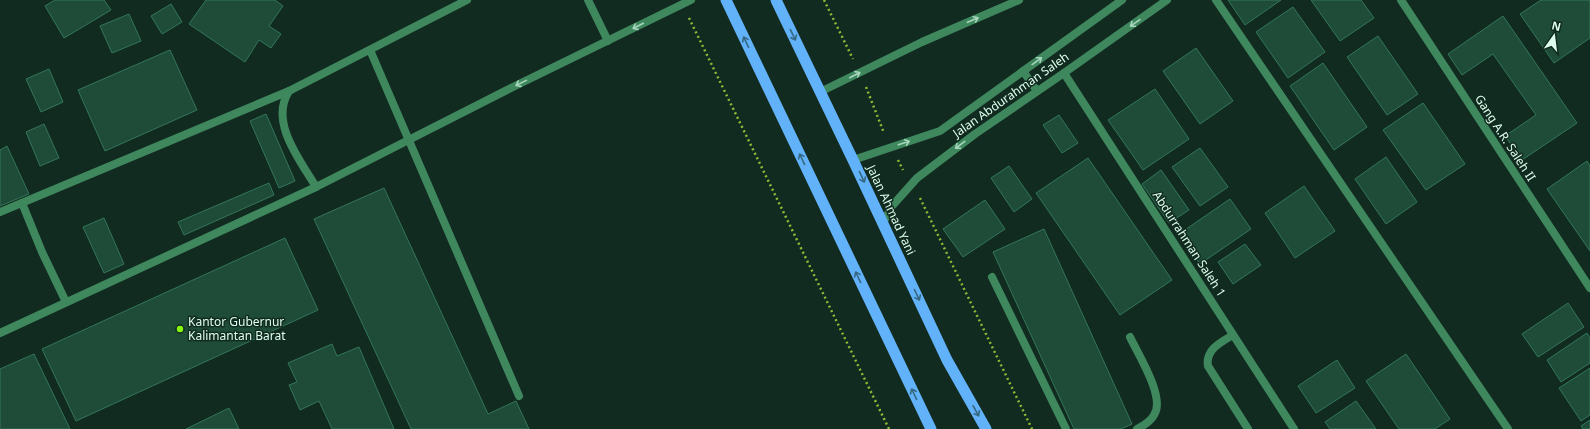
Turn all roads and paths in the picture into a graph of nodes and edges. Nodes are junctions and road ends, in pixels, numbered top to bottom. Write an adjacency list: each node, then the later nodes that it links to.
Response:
1 (466, 0): 14 (street)
2 (588, 0): 13 (street)
3 (691, 0): 12 (street)
4 (726, 0): 37 (highway, one-way to 4)
5 (776, 0): 20 (highway, Jalan Ahmad Yani, one-way to 20)
6 (824, 0): 16 (path)
7 (1019, 0): 16 (street, one-way to 7)
8 (1122, 0): 15 (street, Jalan Abdurahman Saleh, one-way to 8)
9 (1167, 0): 17 (street, Jalan Abdurahman Saleh, one-way to 17)
10 (1216, 0): 44 (street)
11 (1401, 0): 30 (street, Gang A.R. Saleh II)
12 (682, 4): 13 (street, one-way to 13); 36 (path)
13 (608, 41): 21 (street, one-way to 21)
14 (370, 50): 18 (street); 21 (street)
15 (1023, 71): 19 (street); 22 (street, Jalan Abdurahman Saleh, one-way to 15)
16 (860, 72): 20 (street, one-way to 16); 22 (path)
17 (1064, 73): 19 (street, Jalan Abdurahman Saleh); 33 (street, Abdurrahman Saleh 1)
18 (289, 91): 25 (street); 26 (street)
19 (1037, 91): 24 (street, Jalan Abdurahman Saleh, one-way to 24)
20 (820, 92): 23 (highway, Jalan Ahmad Yani)
21 (410, 140): 25 (street); 35 (street)
22 (890, 147): 23 (street, Jalan Abdurahman Saleh); 24 (path)
23 (853, 160): 28 (highway, Jalan Ahmad Yani, one-way to 28)
24 (912, 184): 28 (street, Jalan Abdurahman Saleh); 39 (path)
25 (316, 186): 31 (street)
26 (22, 203): 27 (street); 31 (street)
27 (0, 212)
28 (883, 223): 38 (highway, Jalan Ahmad Yani, one-way to 38)
29 (992, 278): 40 (street)
30 (1590, 288)
31 (66, 302): 32 (street)
32 (0, 333)
33 (1233, 335): 42 (street); 43 (street, Abdurrahman Saleh 1)
34 (1130, 337): 41 (street)
35 (520, 396)
36 (889, 429)
37 (931, 429)
38 (986, 429)
39 (1032, 429)
40 (1066, 429)
41 (1137, 429)
42 (1248, 429)
43 (1294, 429)
44 (1508, 429)

